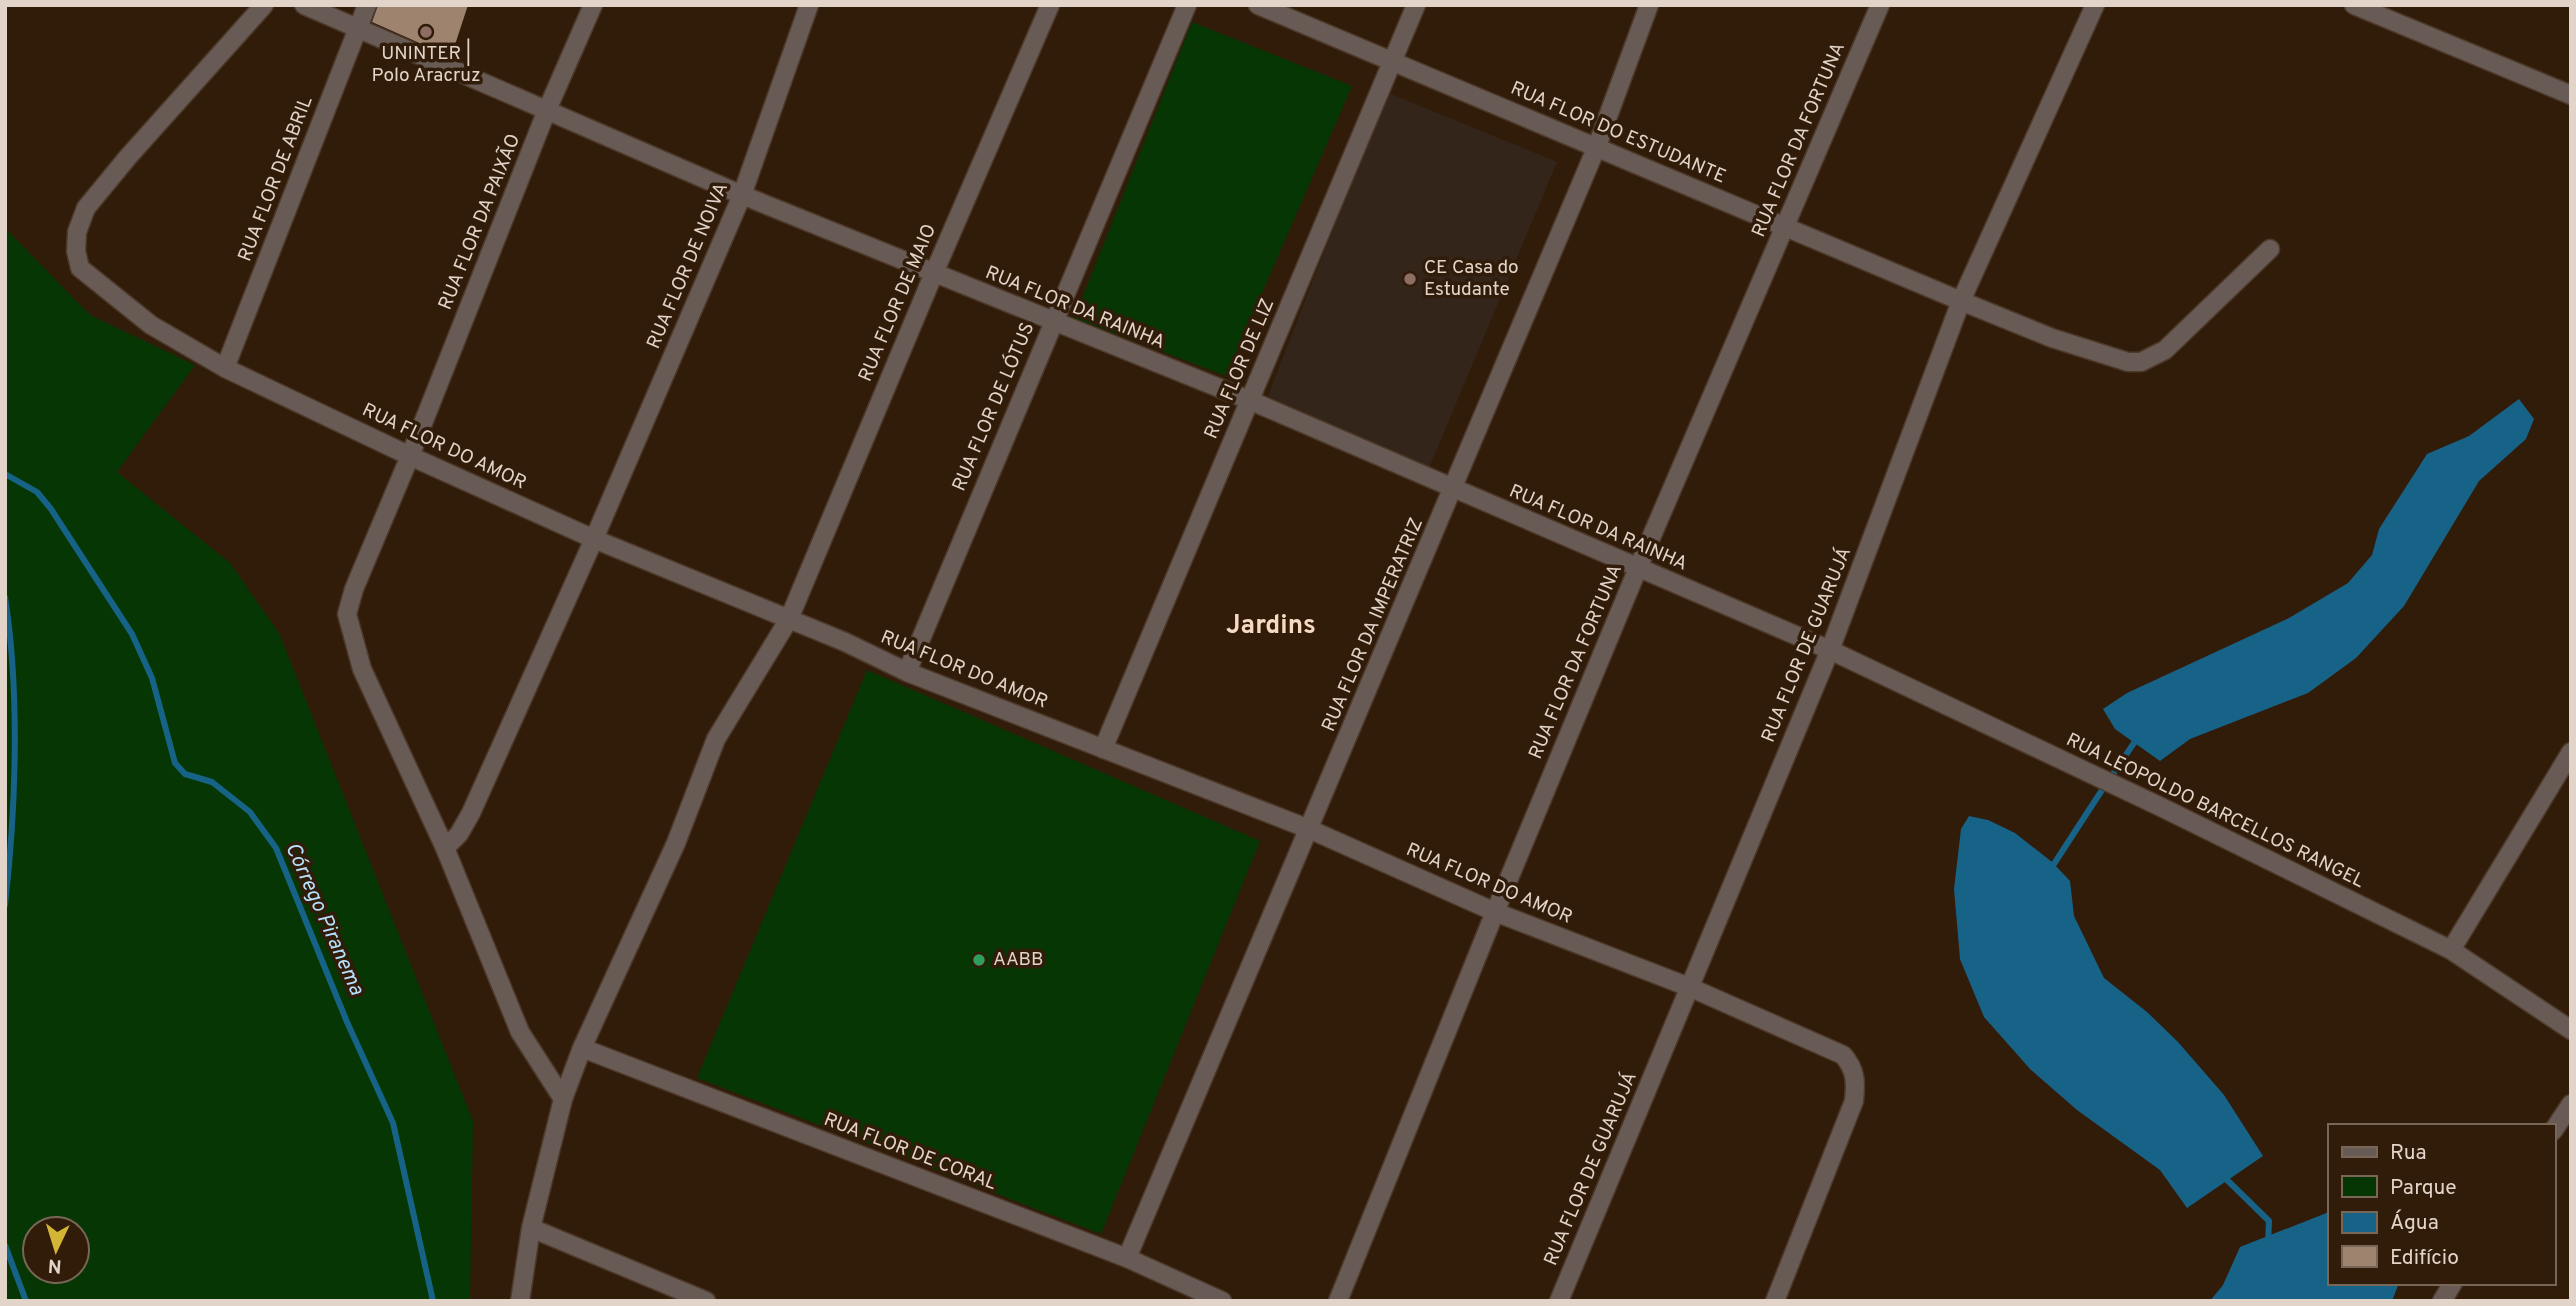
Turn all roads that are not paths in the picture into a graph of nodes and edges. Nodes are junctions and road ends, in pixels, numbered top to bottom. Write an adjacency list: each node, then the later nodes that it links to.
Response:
1 (264, 5): 25 (street, RUA FLOR DO AMOR)
2 (304, 5): 14 (street, RUA FLOR DA RAINHA)
3 (368, 5): 14 (street, RUA FLOR DE ABRIL)
4 (593, 5): 17 (street, RUA FLOR DA PAIXÃO)
5 (809, 5): 19 (street, RUA FLOR DE NOIVA)
6 (1049, 5): 22 (street, RUA FLOR DE MAIO)
7 (1187, 5): 24 (street, RUA FLOR DE LÓTUS)
8 (1258, 5): 15 (street, RUA FLOR DO ESTUDANTE)
9 (1416, 5): 15 (street, RUA FLOR DE LIZ)
10 (1649, 5): 18 (street, RUA FLOR DA IMPERATRIZ)
11 (1880, 5): 20 (street, RUA FLOR DA FORTUNA)
12 (2095, 5): 23 (street, RUA FLOR DE GUARUJÁ)
13 (2354, 5): 16 (street)
14 (357, 29): 17 (street, RUA FLOR DA RAINHA); 25 (street, RUA FLOR DE ABRIL)
15 (1392, 62): 18 (street, RUA FLOR DO ESTUDANTE); 26 (street, RUA FLOR DE LIZ)
16 (2571, 95)
17 (547, 110): 19 (street, RUA FLOR DA RAINHA); 27 (street, RUA FLOR DA PAIXÃO)
18 (1597, 146): 20 (street, RUA FLOR DO ESTUDANTE); 28 (street, RUA FLOR DA IMPERATRIZ)
19 (742, 195): 22 (street, RUA FLOR DA RAINHA); 29 (street, RUA FLOR DE NOIVA)
20 (1785, 226): 23 (street, RUA FLOR DO ESTUDANTE); 30 (street, RUA FLOR DA FORTUNA)
21 (2270, 248): 23 (street, RUA FLOR DO ESTUDANTE)
22 (934, 273): 24 (street, RUA FLOR DA RAINHA); 31 (street, RUA FLOR DE MAIO)
23 (1961, 301): 32 (street, RUA FLOR DE GUARUJÁ)
24 (1053, 322): 26 (street, RUA FLOR DA RAINHA); 33 (street, RUA FLOR DE LÓTUS)
25 (225, 368): 27 (street, RUA FLOR DO AMOR)
26 (1249, 400): 28 (street, RUA FLOR DA RAINHA); 34 (street, RUA FLOR DE LIZ)
27 (410, 456): 29 (street, RUA FLOR DO AMOR); 37 (street, RUA FLOR DA PAIXÃO)
28 (1453, 490): 30 (street, RUA FLOR DA RAINHA); 36 (street, RUA FLOR DA IMPERATRIZ)
29 (594, 538): 31 (street, RUA FLOR DO AMOR); 37 (street, RUA FLOR DE NOIVA)
30 (1638, 568): 32 (street, RUA FLOR DA RAINHA); 38 (street, RUA FLOR DA FORTUNA)
31 (789, 619): 33 (street, RUA FLOR DO AMOR); 42 (street, RUA FLOR DE MAIO)
32 (1830, 650): 39 (street, RUA LEOPOLDO BARCELLOS RANGEL); 40 (street, RUA FLOR DE GUARUJÁ)
33 (907, 672): 34 (street, RUA FLOR DO AMOR)
34 (1103, 749): 36 (street, RUA FLOR DO AMOR)
35 (2571, 752): 39 (street)
36 (1309, 829): 38 (street, RUA FLOR DO AMOR); 47 (street, RUA FLOR DA IMPERATRIZ)
37 (445, 848): 43 (street, RUA FLOR DA PAIXÃO)
38 (1495, 912): 40 (street, RUA FLOR DO AMOR); 52 (street, RUA FLOR DA FORTUNA)
39 (2451, 950): 41 (street, RUA LEOPOLDO BARCELLOS RANGEL)
40 (1689, 987): 53 (street, RUA FLOR DE GUARUJÁ); 54 (street, RUA FLOR DO AMOR)
41 (2571, 1030)
42 (582, 1048): 43 (street, RUA FLOR DE MAIO); 47 (street, RUA FLOR DE CORAL)
43 (563, 1099): 46 (street, RUA FLOR DE MAIO)
44 (2571, 1104): 45 (street)
45 (2555, 1128)
46 (531, 1228): 49 (street, RUA FLOR DE MAIO); 50 (street)
47 (1127, 1258): 51 (street, RUA FLOR DE CORAL)
48 (2452, 1285): 55 (street)
49 (520, 1301)
50 (706, 1301)
51 (1222, 1301)
52 (1338, 1301)
53 (1559, 1301)
54 (1775, 1301)
55 (2442, 1301)

